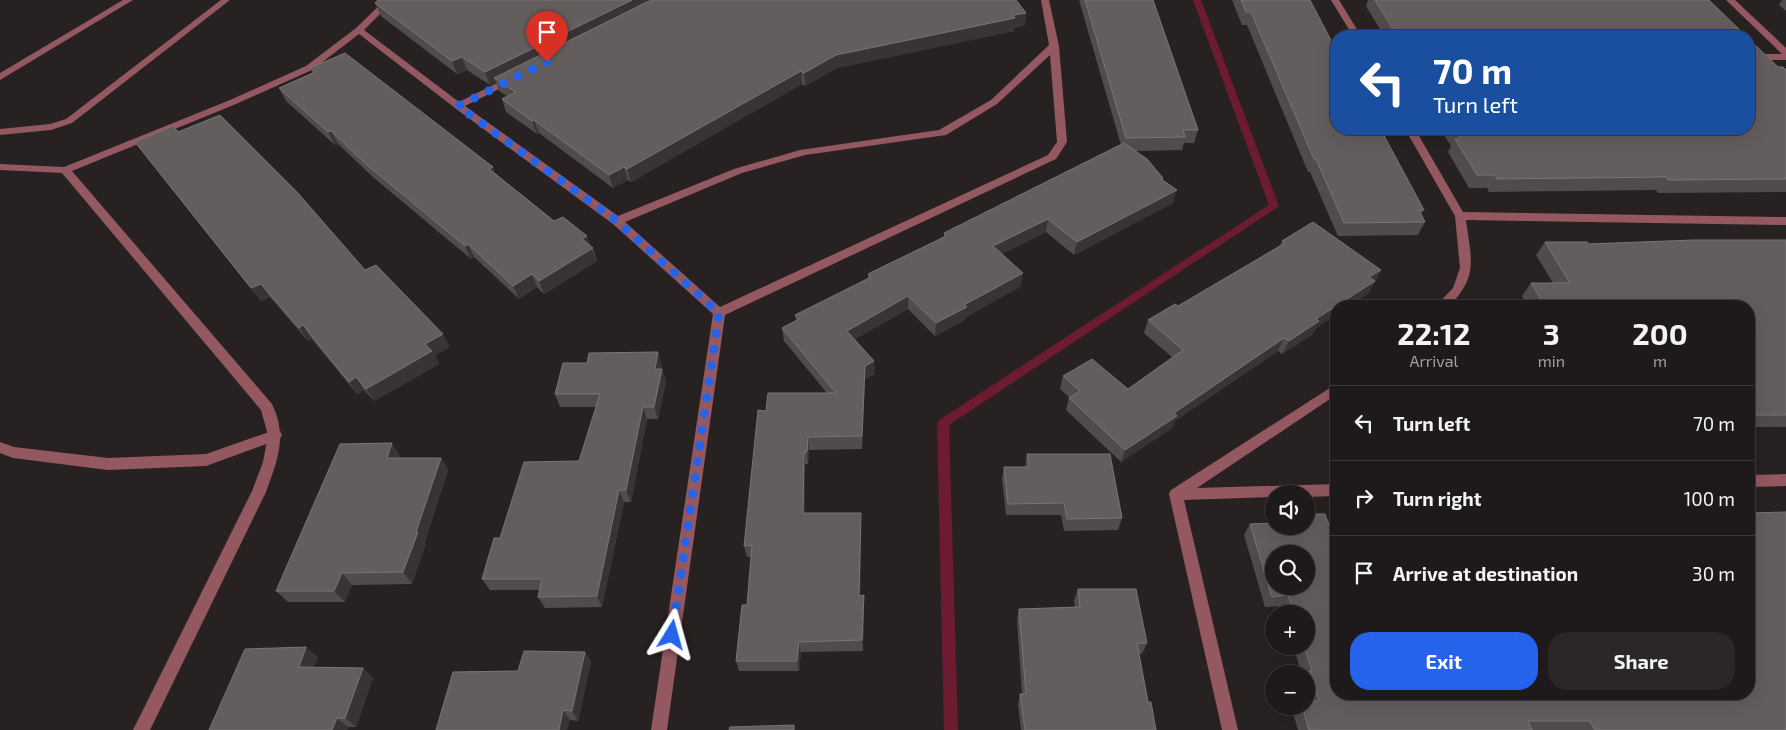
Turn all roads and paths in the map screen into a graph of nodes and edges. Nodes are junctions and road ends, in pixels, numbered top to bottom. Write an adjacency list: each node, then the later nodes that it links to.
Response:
1 (129, 0): 14 (street)
2 (226, 0): 16 (street)
3 (390, 0): 7 (street)
4 (1045, 0): 9 (street)
5 (1334, 0): 8 (street)
6 (1730, 0): 10 (street)
7 (359, 30): 15 (street); 19 (street)
8 (1353, 30)
9 (1054, 46): 21 (street); 24 (street)
10 (1786, 53)
11 (1755, 57): 12 (street)
12 (1786, 57)
13 (521, 75): 15 (street)
14 (0, 77)
15 (458, 106): 21 (street)
16 (0, 132)
17 (1413, 135): 20 (street)
18 (0, 167): 19 (street)
19 (65, 170): 26 (street)
20 (1460, 216): 22 (street); 23 (street)
21 (617, 221): 24 (street)
22 (1786, 221)
23 (1448, 300)
24 (719, 313): 33 (street)
25 (1330, 393): 31 (street)
26 (275, 435): 27 (street); 32 (street)
27 (0, 447)
28 (1786, 480): 29 (street)
29 (1755, 481)
30 (1330, 490): 31 (street)
31 (1176, 494): 34 (street)
32 (141, 730)
33 (659, 730)
34 (1230, 730)

